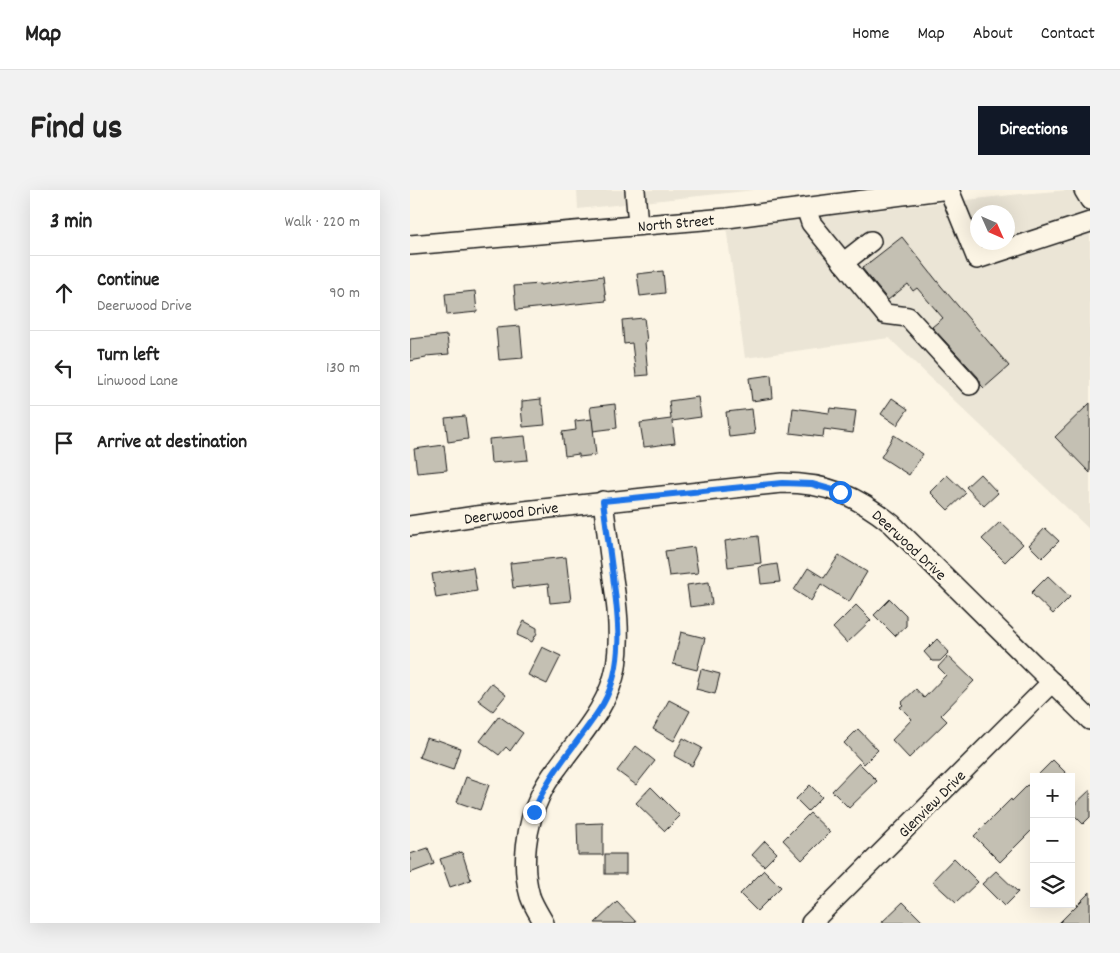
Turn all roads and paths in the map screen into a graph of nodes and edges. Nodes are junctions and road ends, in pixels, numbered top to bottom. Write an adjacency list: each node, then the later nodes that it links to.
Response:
1 (635, 190): 8 (street)
2 (941, 190): 6 (street, North Street)
3 (949, 190): 7 (street)
4 (1084, 190): 5 (street)
5 (1090, 200)
6 (806, 208): 8 (street, North Street); 11 (street)
7 (1090, 222)
8 (638, 225): 10 (street, North Street)
9 (871, 241): 11 (street)
10 (410, 245)
11 (843, 263): 12 (street)
12 (970, 385)
13 (603, 501): 14 (street, Deerwood Drive); 15 (street, Deerwood Drive); 17 (street)
14 (410, 526)
15 (1052, 682): 16 (street, Deerwood Drive); 18 (street, Glenview Drive)
16 (1090, 720)
17 (544, 923)
18 (811, 923)

